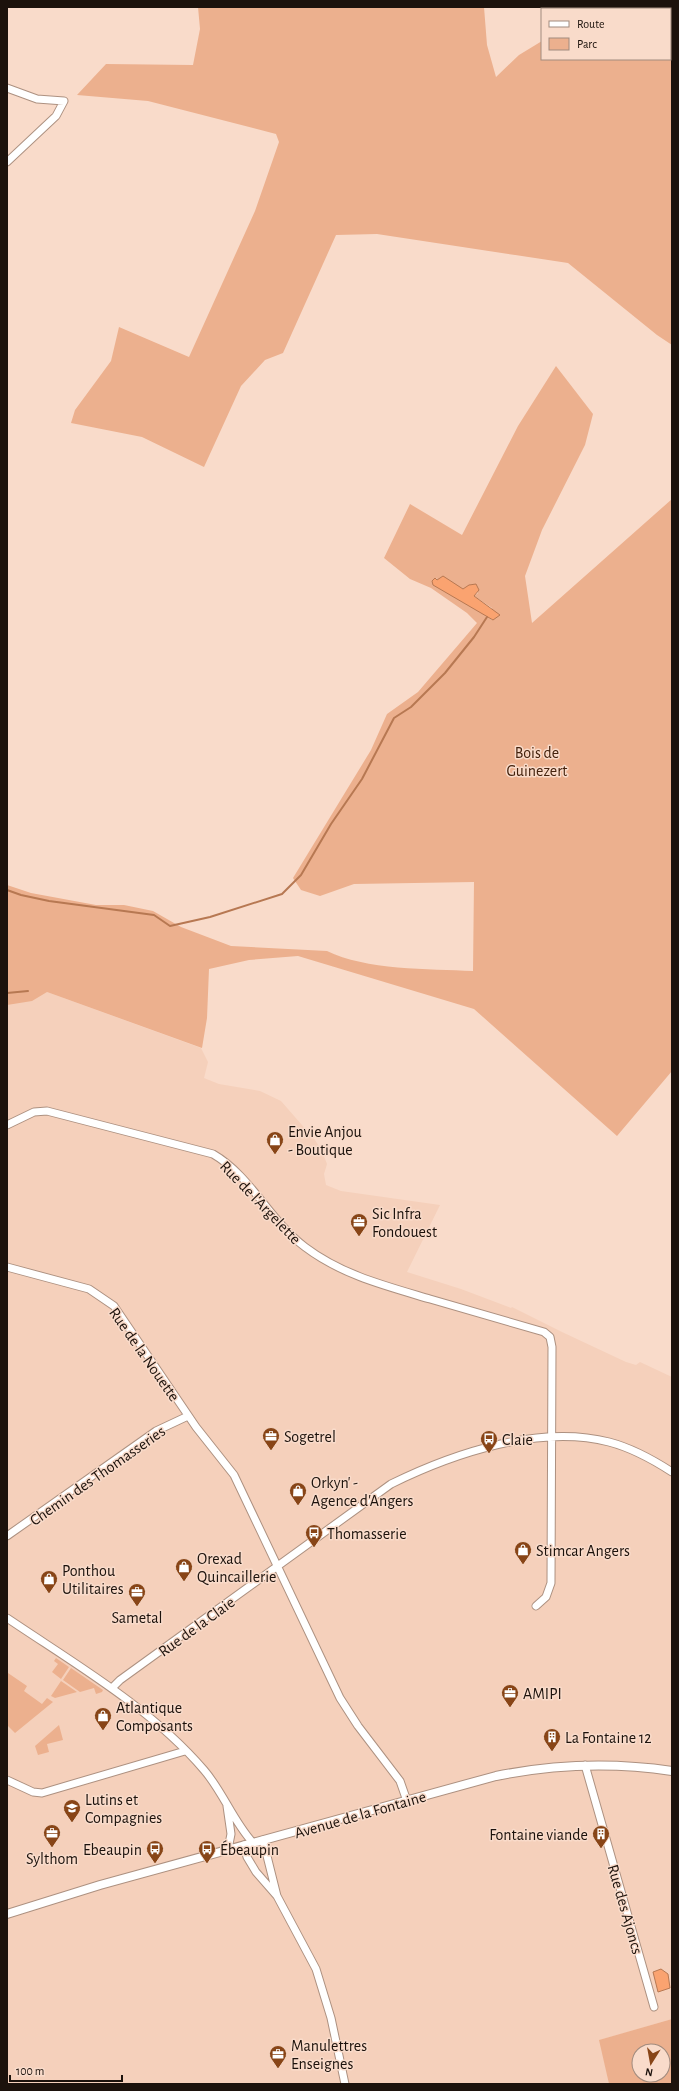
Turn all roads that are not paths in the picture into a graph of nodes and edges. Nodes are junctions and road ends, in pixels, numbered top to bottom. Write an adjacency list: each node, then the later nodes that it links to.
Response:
1 (7, 88): 2 (street)
2 (7, 162)
3 (7, 1125): 6 (street, Rue de l'Argelette)
4 (7, 1267): 5 (street, Rue de la Nouette)
5 (188, 1416): 8 (street, Chemin des Thomasseries); 9 (street, Rue de la Nouette)
6 (552, 1437): 7 (street, Rue de la Claie); 9 (street, Rue de la Claie); 10 (street, Rue de l'Argelette)
7 (672, 1472)
8 (7, 1536)
9 (278, 1567): 12 (street, Rue de la Claie); 17 (street, Rue de la Nouette)
10 (536, 1606)
11 (7, 1618): 12 (street)
12 (112, 1688): 13 (street)
13 (186, 1751): 16 (street); 18 (street)
14 (585, 1765): 15 (street, Avenue de la Fontaine); 17 (street, Avenue de la Fontaine); 25 (street, Rue des Ajoncs)
15 (672, 1771)
16 (7, 1780)
17 (407, 1801): 19 (street, Avenue de la Fontaine)
18 (227, 1806): 20 (street); 22 (street)
19 (263, 1840): 20 (street, Avenue de la Fontaine); 23 (street)
20 (253, 1843): 21 (street, Avenue de la Fontaine)
21 (244, 1846): 22 (street, Avenue de la Fontaine); 23 (street)
22 (230, 1849): 24 (street, Avenue de la Fontaine)
23 (277, 1896): 26 (street)
24 (7, 1914)
25 (654, 2007)
26 (345, 2084)

